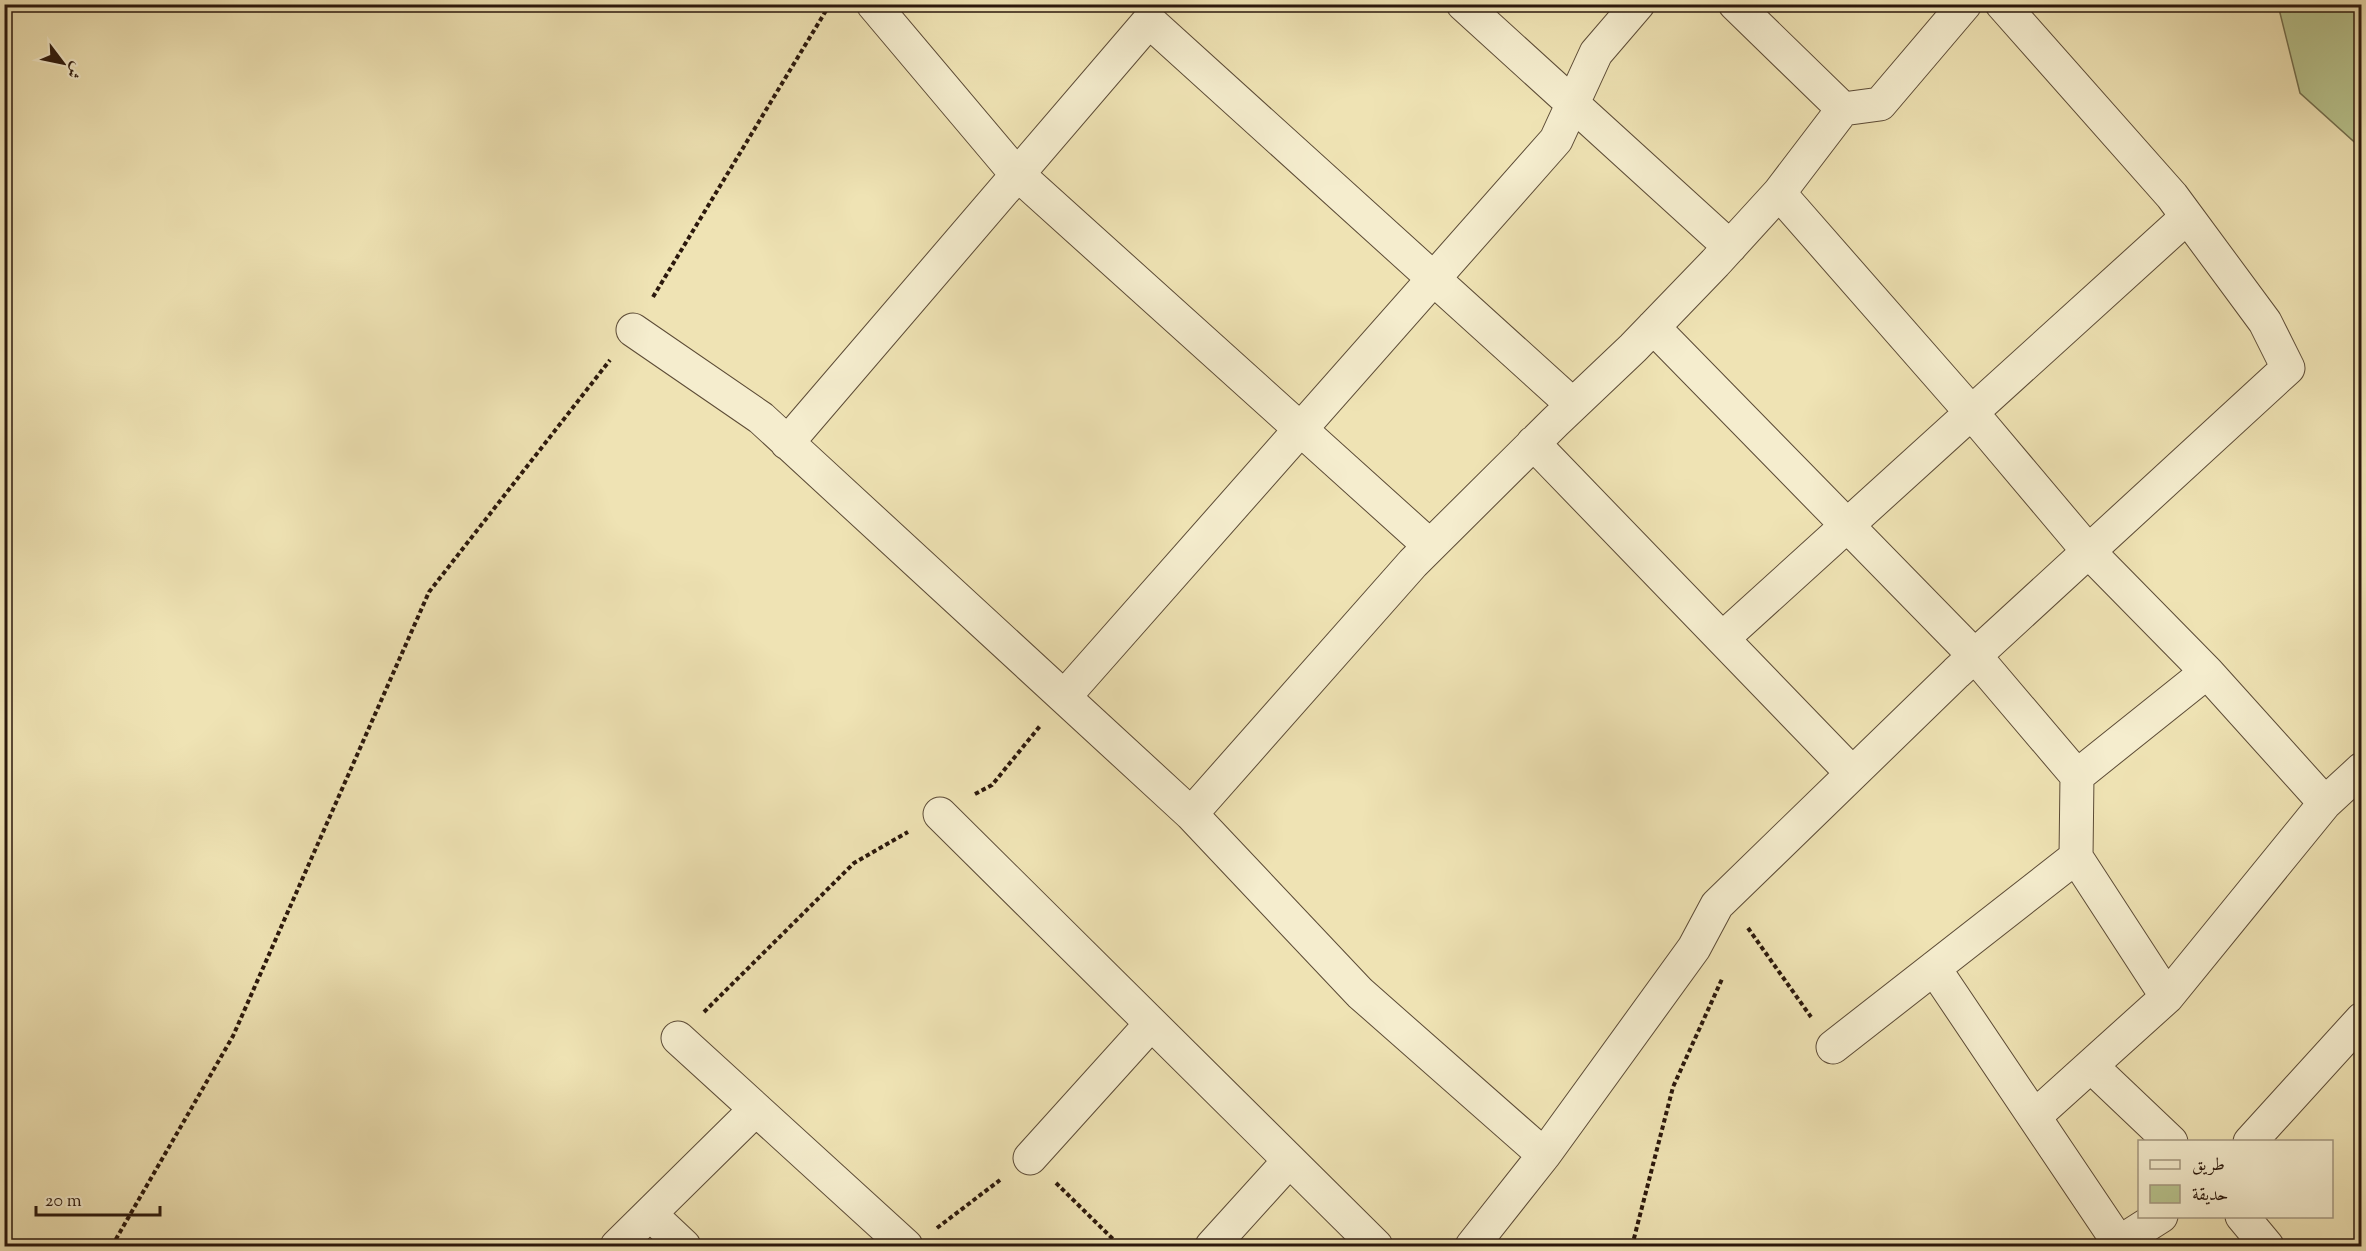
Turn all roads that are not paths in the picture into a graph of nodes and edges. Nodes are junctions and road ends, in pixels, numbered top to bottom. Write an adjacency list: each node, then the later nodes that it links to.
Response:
1 (873, 4): 9 (street)
2 (1463, 4): 7 (street)
3 (1638, 4): 7 (street)
4 (1735, 4): 8 (street)
5 (1965, 4): 8 (street)
6 (2002, 4): 11 (street)
7 (1572, 104): 12 (street); 13 (street)
8 (1843, 110): 10 (street)
9 (1018, 174): 13 (street); 18 (street); 19 (street)
10 (1779, 193): 12 (street); 17 (street)
11 (2187, 217): 17 (street); 23 (street)
12 (1730, 247): 14 (street)
13 (1432, 280): 16 (street); 18 (street)
14 (1653, 327): 16 (street); 21 (street)
15 (633, 330): 19 (street)
16 (1572, 405): 20 (street)
17 (1971, 412): 21 (street); 23 (street)
18 (1299, 430): 22 (street); 27 (street)
19 (787, 442): 27 (street)
20 (1533, 443): 22 (street); 24 (street)
21 (1847, 525): 24 (street); 25 (street)
22 (1430, 546): 33 (street)
23 (2089, 552): 25 (street); 26 (street)
24 (1723, 638): 29 (street)
25 (1975, 656): 29 (street); 30 (street)
26 (2206, 672): 30 (street); 31 (street)
27 (1064, 697): 33 (street)
28 (2361, 769): 31 (street)
29 (1852, 773): 46 (street)
30 (2077, 776): 34 (street)
31 (2325, 804): 36 (street)
32 (940, 814): 38 (street)
33 (1191, 814): 46 (street)
34 (2076, 857): 35 (street); 36 (street)
35 (1934, 968): 40 (street); 43 (street)
36 (2167, 997): 41 (street)
37 (2361, 1019): 45 (street)
38 (1151, 1024): 47 (street); 48 (street)
39 (678, 1038): 42 (street)
40 (1833, 1047)
41 (2091, 1066): 43 (street); 44 (street)
42 (756, 1109): 49 (street); 52 (street)
43 (2035, 1116): 53 (street)
44 (2169, 1140)
45 (2252, 1140)
46 (1545, 1155): 58 (street)
47 (1030, 1158)
48 (1289, 1161): 56 (street); 57 (street)
49 (651, 1214): 54 (street); 55 (street)
50 (2158, 1218): 53 (street)
51 (2244, 1218): 59 (street)
52 (918, 1240)
53 (2116, 1245)
54 (617, 1246)
55 (684, 1246)
56 (1212, 1246)
57 (1376, 1246)
58 (1472, 1246)
59 (2268, 1246)

